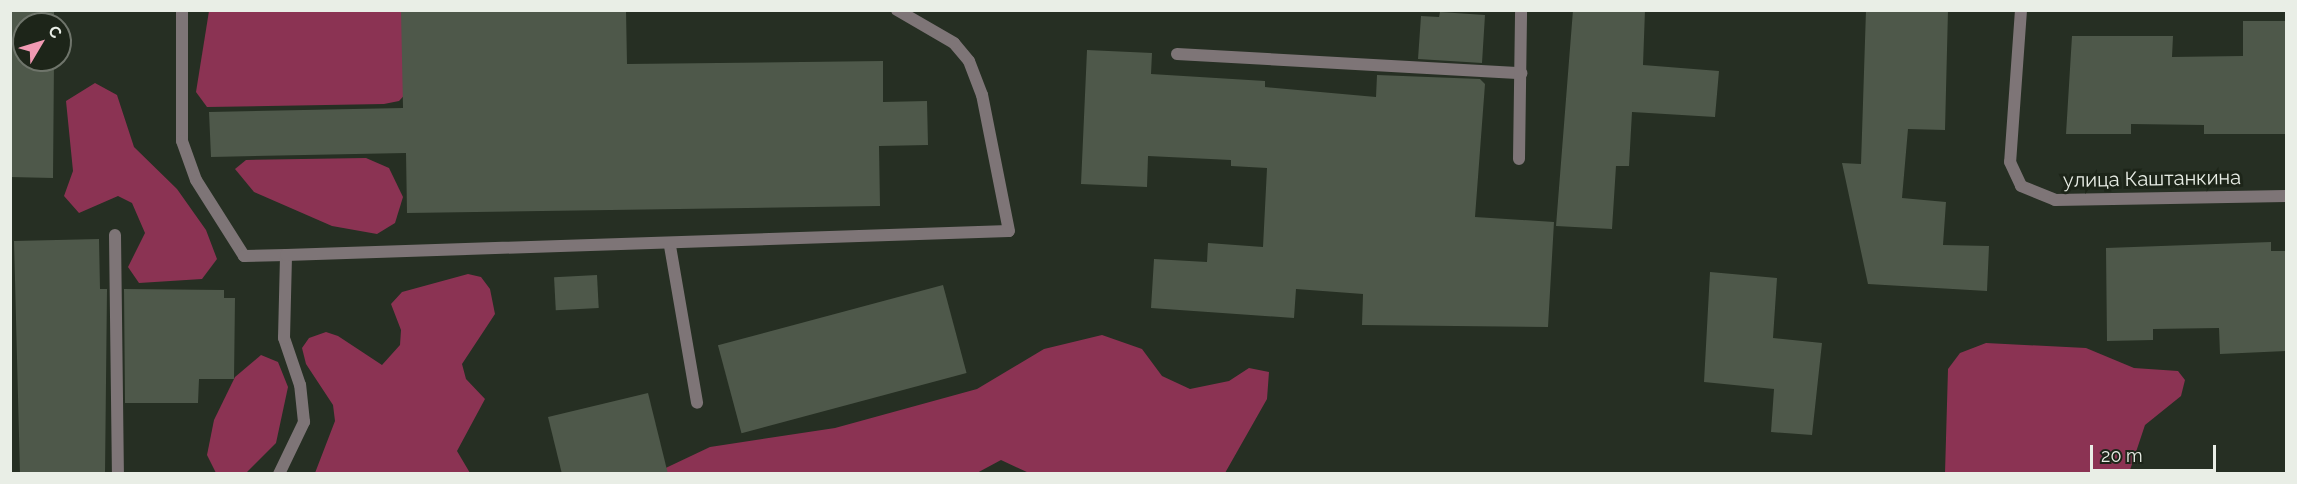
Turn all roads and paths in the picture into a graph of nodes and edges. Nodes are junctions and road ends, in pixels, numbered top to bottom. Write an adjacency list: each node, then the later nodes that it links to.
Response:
1 (182, 10): 11 (street)
2 (897, 10): 10 (street)
3 (1521, 10): 6 (street)
4 (2021, 10): 8 (street, улица Каштанкина)
5 (1177, 54): 6 (street)
6 (1521, 73): 7 (street)
7 (1520, 159)
8 (2286, 196)
9 (115, 236): 13 (street)
10 (670, 246): 11 (street); 12 (street)
11 (286, 255): 14 (street)
12 (697, 404)
13 (118, 474)
14 (279, 474)

